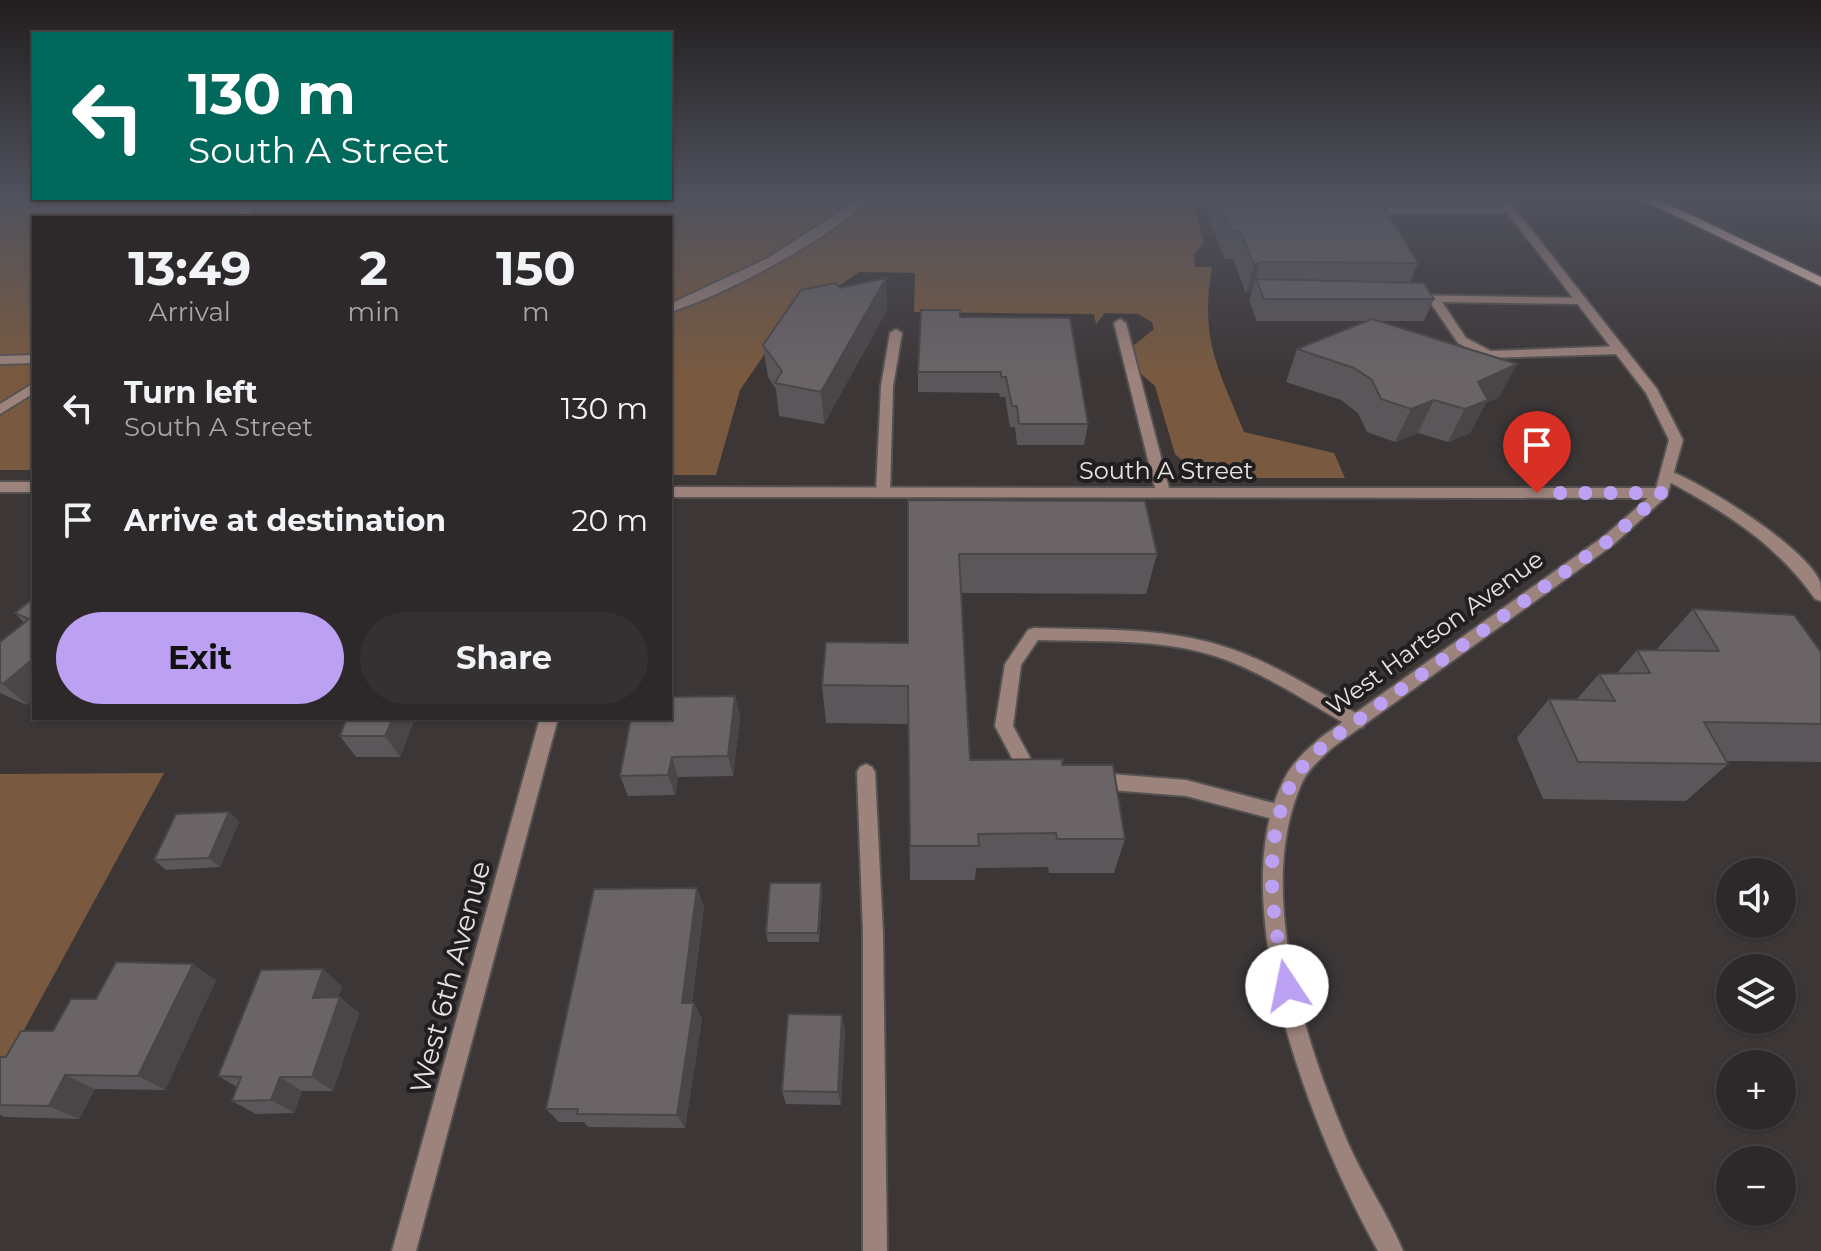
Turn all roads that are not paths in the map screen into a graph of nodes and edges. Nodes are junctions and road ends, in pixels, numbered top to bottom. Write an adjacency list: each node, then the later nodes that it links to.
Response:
1 (774, 257): 8 (street)
2 (1548, 257): 7 (street)
3 (1769, 257): 4 (main road)
4 (1821, 282)
5 (1404, 298): 6 (street)
6 (1434, 299): 7 (street); 11 (street)
7 (1582, 300): 11 (street)
8 (672, 307)
9 (1120, 323): 21 (street)
10 (896, 333): 20 (street)
11 (1621, 350): 16 (street)
12 (32, 359): 13 (street)
13 (0, 360)
14 (32, 388): 15 (street)
15 (0, 410)
16 (1667, 475): 22 (street); 23 (street)
17 (0, 487): 18 (street)
18 (32, 487)
19 (672, 492): 20 (street, South A Street)
20 (883, 492): 21 (street, South A Street)
21 (1163, 493): 22 (street, South A Street)
22 (1662, 493): 25 (street, West Hartson Avenue)
23 (1821, 595)
24 (548, 720): 29 (street, West 6th Avenue)
25 (1357, 722): 27 (street, West Hartson Avenue); 27 (street)
26 (866, 772): 30 (street)
27 (1281, 813): 28 (street, West Hartson Avenue)
28 (1388, 1250)
29 (404, 1251)
30 (875, 1251)

